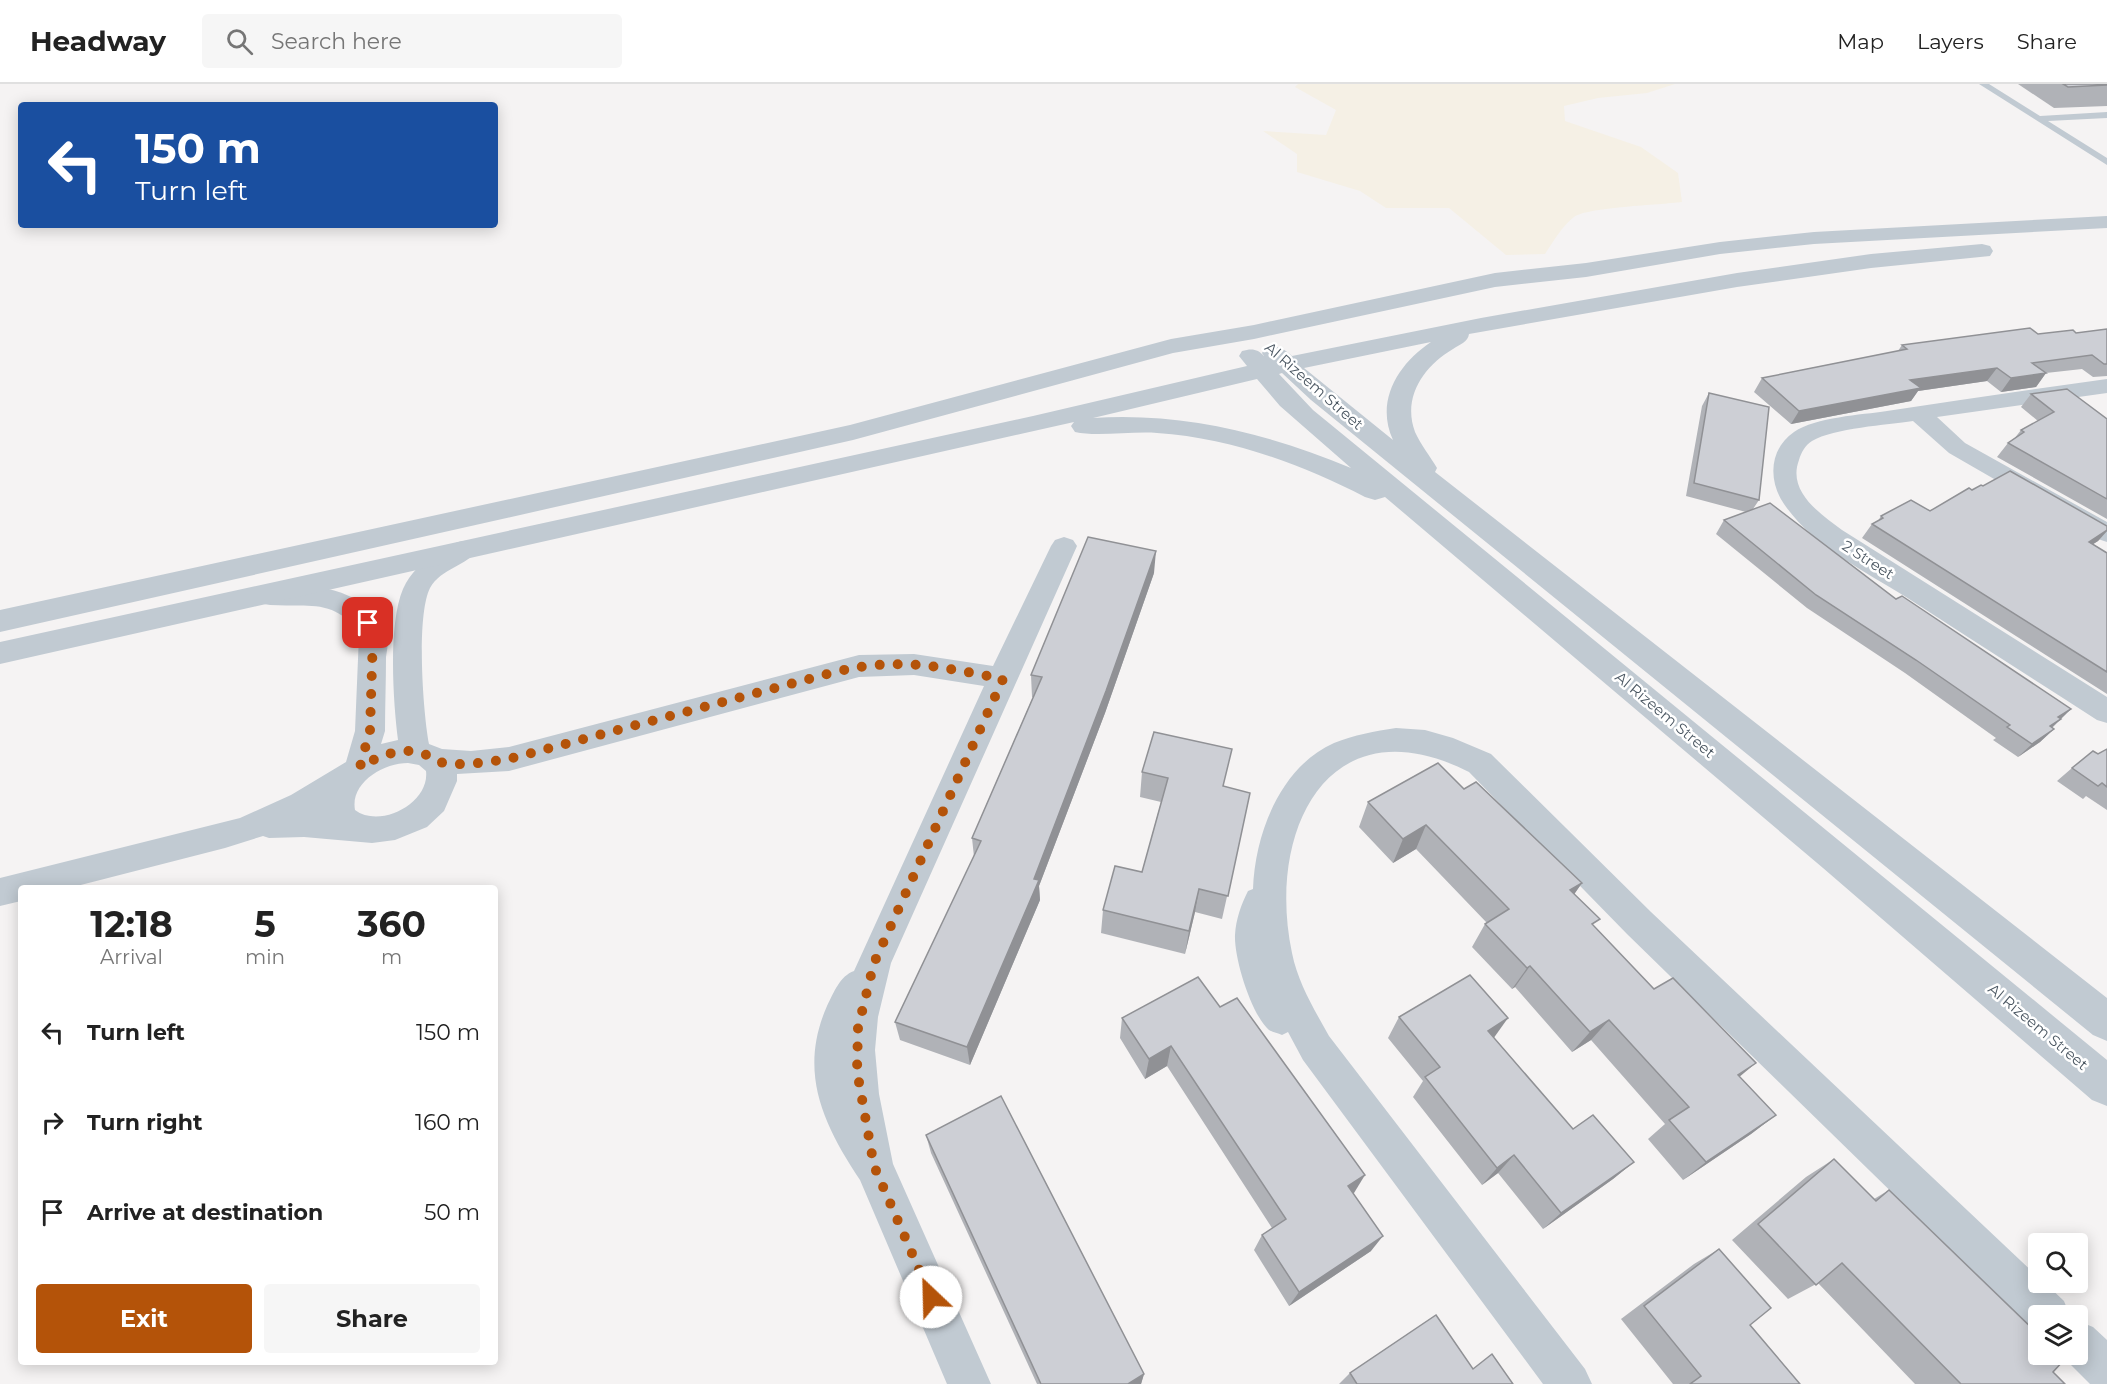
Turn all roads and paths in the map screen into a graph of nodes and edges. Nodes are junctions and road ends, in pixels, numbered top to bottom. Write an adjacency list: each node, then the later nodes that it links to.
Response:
1 (1983, 84): 3 (lane)
2 (2107, 115): 3 (lane)
3 (2037, 119): 4 (lane)
4 (2107, 162)
5 (2107, 222): 7 (street)
6 (2107, 242): 8 (street)
7 (1586, 270): 9 (street); 10 (street)
8 (1481, 325): 10 (street); 14 (street)
9 (1243, 334): 10 (street, Al Rizeem Street); 20 (street)
10 (1274, 362): 13 (street); 14 (street, Al Rizeem Street); 15 (street, Al Rizeem Street)
11 (2107, 386): 12 (street, 2 Street)
12 (1918, 413): 16 (street); 23 (street, 2 Street)
13 (933, 445): 15 (street); 18 (street)
14 (1434, 485): 33 (street, Al Rizeem Street)
15 (1434, 524): 34 (street, Al Rizeem Street)
16 (2107, 533)
17 (1064, 546): 22 (street)
18 (466, 548): 19 (street); 24 (street)
19 (258, 595): 21 (street); 26 (street)
20 (0, 621)
21 (0, 653)
22 (1003, 679): 25 (street); 38 (street)
23 (2107, 712)
24 (426, 757): 25 (street); 26 (street); 27 (street)
25 (509, 759): 27 (street)
26 (355, 772): 28 (street); 29 (street)
27 (431, 803): 29 (street)
28 (254, 826): 29 (street); 30 (street)
29 (350, 827)
30 (27, 885)
31 (18, 887): 32 (street)
32 (0, 892)
33 (2107, 1022)
34 (2107, 1086)
35 (2037, 1305): 39 (street)
36 (2088, 1352): 37 (street)
37 (2107, 1370)
38 (969, 1384)
39 (1570, 1384)

